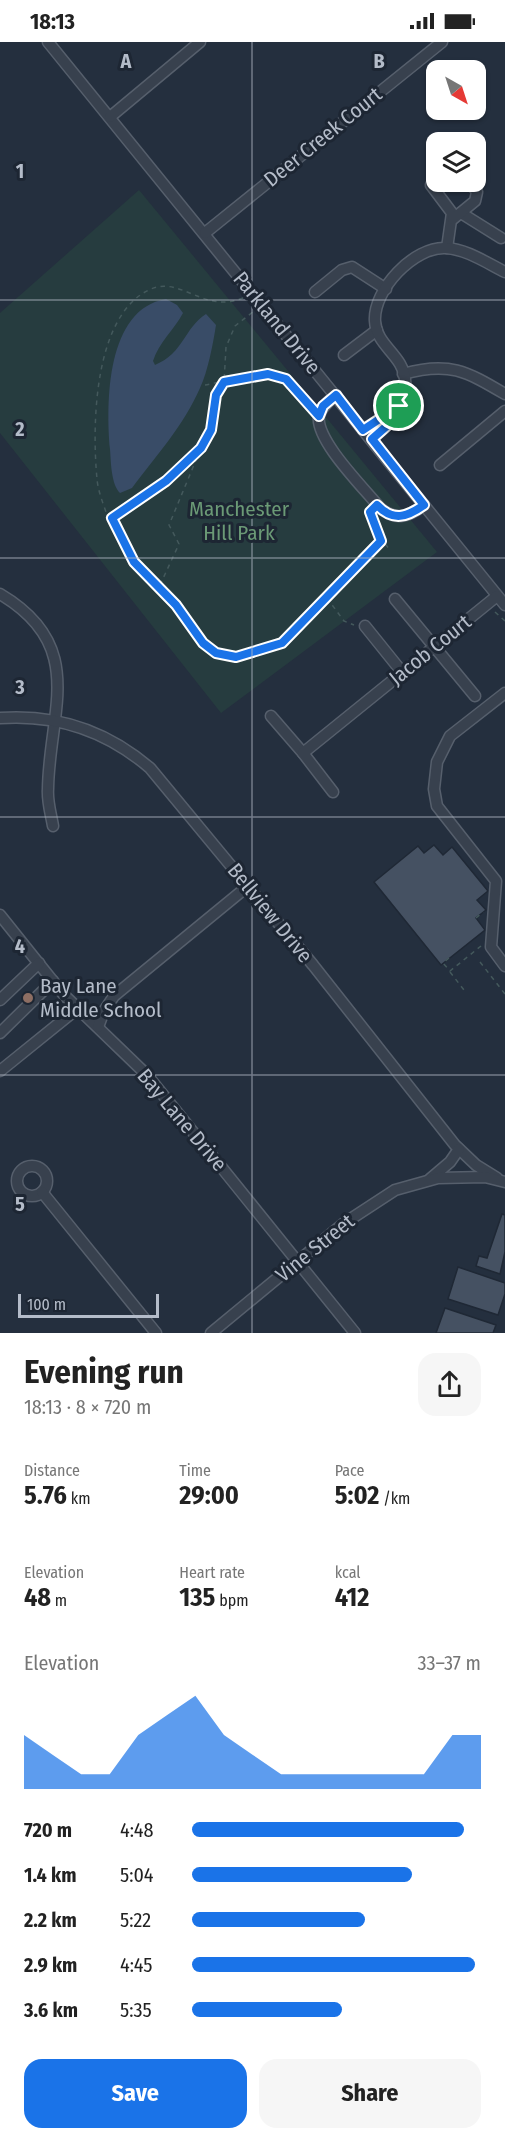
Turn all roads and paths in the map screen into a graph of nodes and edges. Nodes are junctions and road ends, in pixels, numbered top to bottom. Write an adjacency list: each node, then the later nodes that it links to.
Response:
1 (48, 42): 4 (street, Parkland Drive)
2 (200, 42): 4 (street)
3 (442, 42): 8 (street, Deer Creek Court)
4 (110, 117): 8 (street, Parkland Drive)
5 (436, 192): 7 (street)
6 (477, 192): 7 (street)
7 (457, 216): 9 (street); 10 (street)
8 (205, 233): 22 (street, Parkland Drive)
9 (501, 238)
10 (447, 248): 11 (street); 12 (street)
11 (505, 272)
12 (386, 289): 13 (street); 16 (street)
13 (315, 292)
14 (244, 298): 32 (path)
15 (254, 311): 19 (path)
16 (377, 330): 17 (street); 18 (street)
17 (344, 356)
18 (404, 374): 21 (street); 23 (street)
19 (224, 382): 20 (path); 25 (path); 28 (path)
20 (206, 385)
21 (505, 394)
22 (336, 395): 25 (street); 26 (street, Parkland Drive)
23 (399, 406): 26 (street); 27 (street)
24 (505, 411): 29 (street)
25 (319, 416): 30 (street)
26 (363, 430): 27 (street, Parkland Drive)
27 (372, 439): 31 (street, Parkland Drive)
28 (201, 448): 32 (path); 35 (path)
29 (440, 465)
30 (377, 505): 31 (street); 33 (path)
31 (424, 505): 37 (street, Parkland Drive)
32 (112, 518): 35 (path)
33 (381, 541): 34 (path); 38 (path)
34 (389, 549)
35 (159, 585): 38 (path)
36 (0, 594): 48 (street)
37 (497, 596): 40 (street, Parkland Drive); 42 (street, Jacob Court)
38 (326, 597): 41 (path)
39 (395, 599): 42 (street)
40 (505, 605)
41 (365, 626): 43 (street)
42 (435, 646): 43 (street, Jacob Court); 45 (street)
43 (402, 672): 49 (street, Jacob Court)
44 (505, 693): 58 (street)
45 (475, 696)
46 (271, 716): 49 (street)
47 (0, 718): 48 (street, Bellview Drive)
48 (56, 721): 51 (street); 52 (street, Bellview Drive)
49 (303, 753): 50 (street)
50 (333, 792)
51 (53, 826)
52 (248, 886): 65 (street); 70 (street, Bellview Drive)
53 (0, 915): 57 (street, Bay Lane Drive)
54 (484, 943): 59 (path)
55 (449, 958): 59 (path)
56 (480, 962): 62 (path)
57 (39, 963): 60 (street, Bay Lane Drive); 63 (street)
58 (505, 966)
59 (450, 971): 61 (path)
60 (53, 981): 64 (street, Bay Lane Drive); 66 (street)
61 (464, 990)
62 (505, 994)
63 (0, 1000)
64 (78, 1008): 65 (street, Bay Lane Drive); 67 (street)
65 (98, 1027): 74 (street, Bay Lane Drive)
66 (0, 1033)
67 (0, 1071)
68 (136, 1079): 69 (path)
69 (156, 1104)
70 (459, 1149): 71 (street, Vine Street); 72 (street, Bellview Drive)
71 (430, 1179): 72 (street, Vine Street); 74 (street, Vine Street)
72 (501, 1180)
73 (42, 1192): 75 (street)
74 (298, 1262): 76 (street, Vine Street); 77 (street, Bay Lane Drive)
75 (156, 1333)
76 (211, 1333)
77 (355, 1333)

